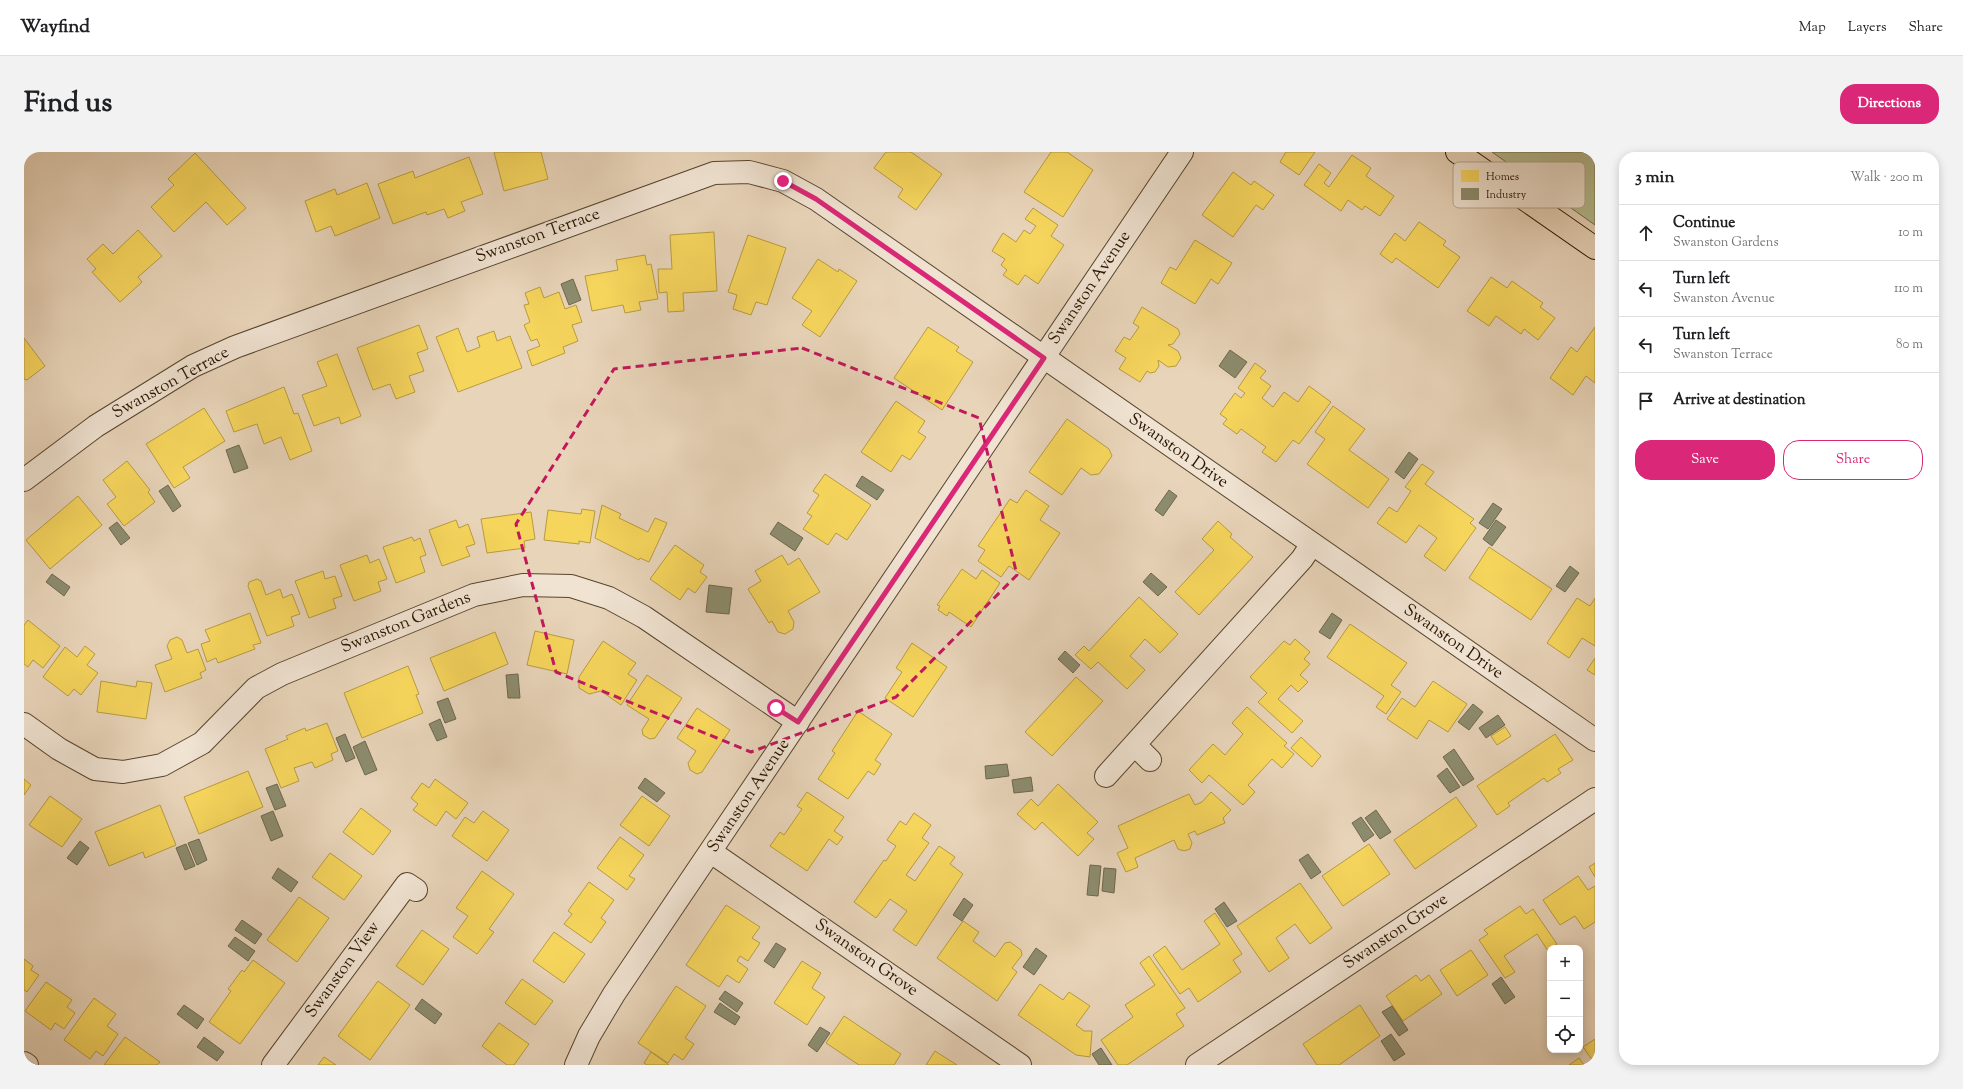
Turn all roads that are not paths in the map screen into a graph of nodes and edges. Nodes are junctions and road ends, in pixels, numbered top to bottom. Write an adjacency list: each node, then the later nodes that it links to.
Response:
1 (1182, 152): 6 (street, Swanston Avenue)
2 (1457, 152): 3 (main road)
3 (1471, 162)
4 (1538, 208): 5 (main road)
5 (1595, 248)
6 (1044, 358): 7 (street, Swanston Terrace); 8 (street, Swanston Drive); 9 (street, Swanston Avenue)
7 (24, 480)
8 (1312, 544): 11 (street, Swanston Drive); 12 (street)
9 (798, 722): 10 (street, Swanston Gardens); 16 (street, Swanston Avenue)
10 (24, 724)
11 (1595, 740)
12 (1135, 745): 13 (street); 14 (street)
13 (1150, 760)
14 (1106, 776)
15 (1595, 799): 23 (street, Swanston Grove)
16 (711, 852): 21 (street, Swanston Avenue); 22 (street, Swanston Grove)
17 (416, 890): 20 (street, Swanston View)
18 (24, 1063): 19 (street)
19 (27, 1065)
20 (273, 1065)
21 (576, 1065)
22 (1020, 1065)
23 (1197, 1065)

